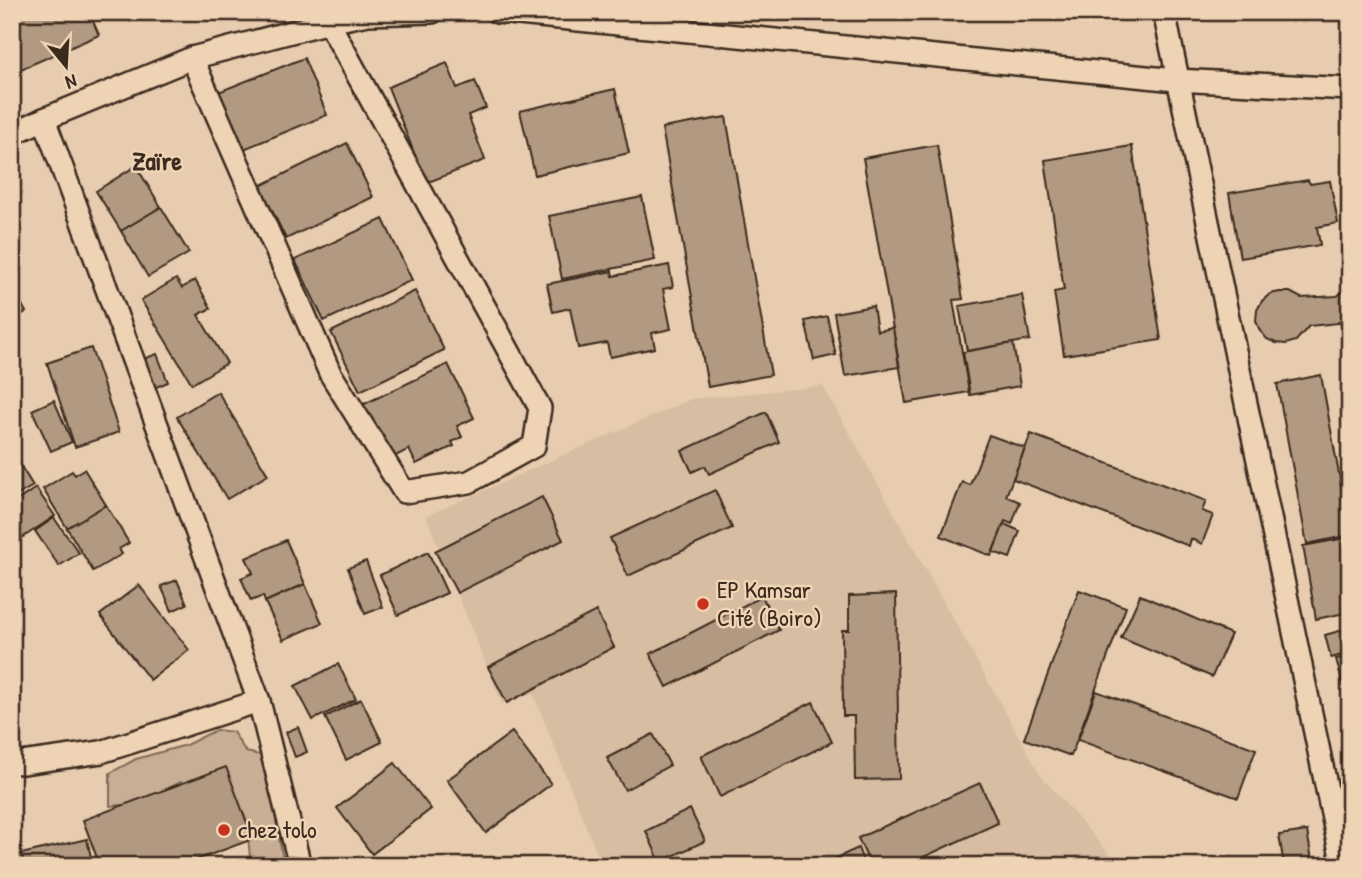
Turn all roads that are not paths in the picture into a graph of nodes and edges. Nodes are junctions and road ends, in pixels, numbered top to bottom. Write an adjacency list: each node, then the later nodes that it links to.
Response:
1 (432, 12): 4 (street)
2 (497, 12): 6 (street)
3 (1164, 12): 6 (street)
4 (326, 17): 5 (street); 5 (street)
5 (192, 58): 8 (street)
6 (1176, 80): 7 (street); 13 (street)
7 (1350, 89)
8 (44, 119): 9 (street); 10 (street)
9 (12, 134)
10 (260, 701): 11 (street); 12 (street)
11 (12, 762)
12 (300, 866)
13 (1343, 866)

